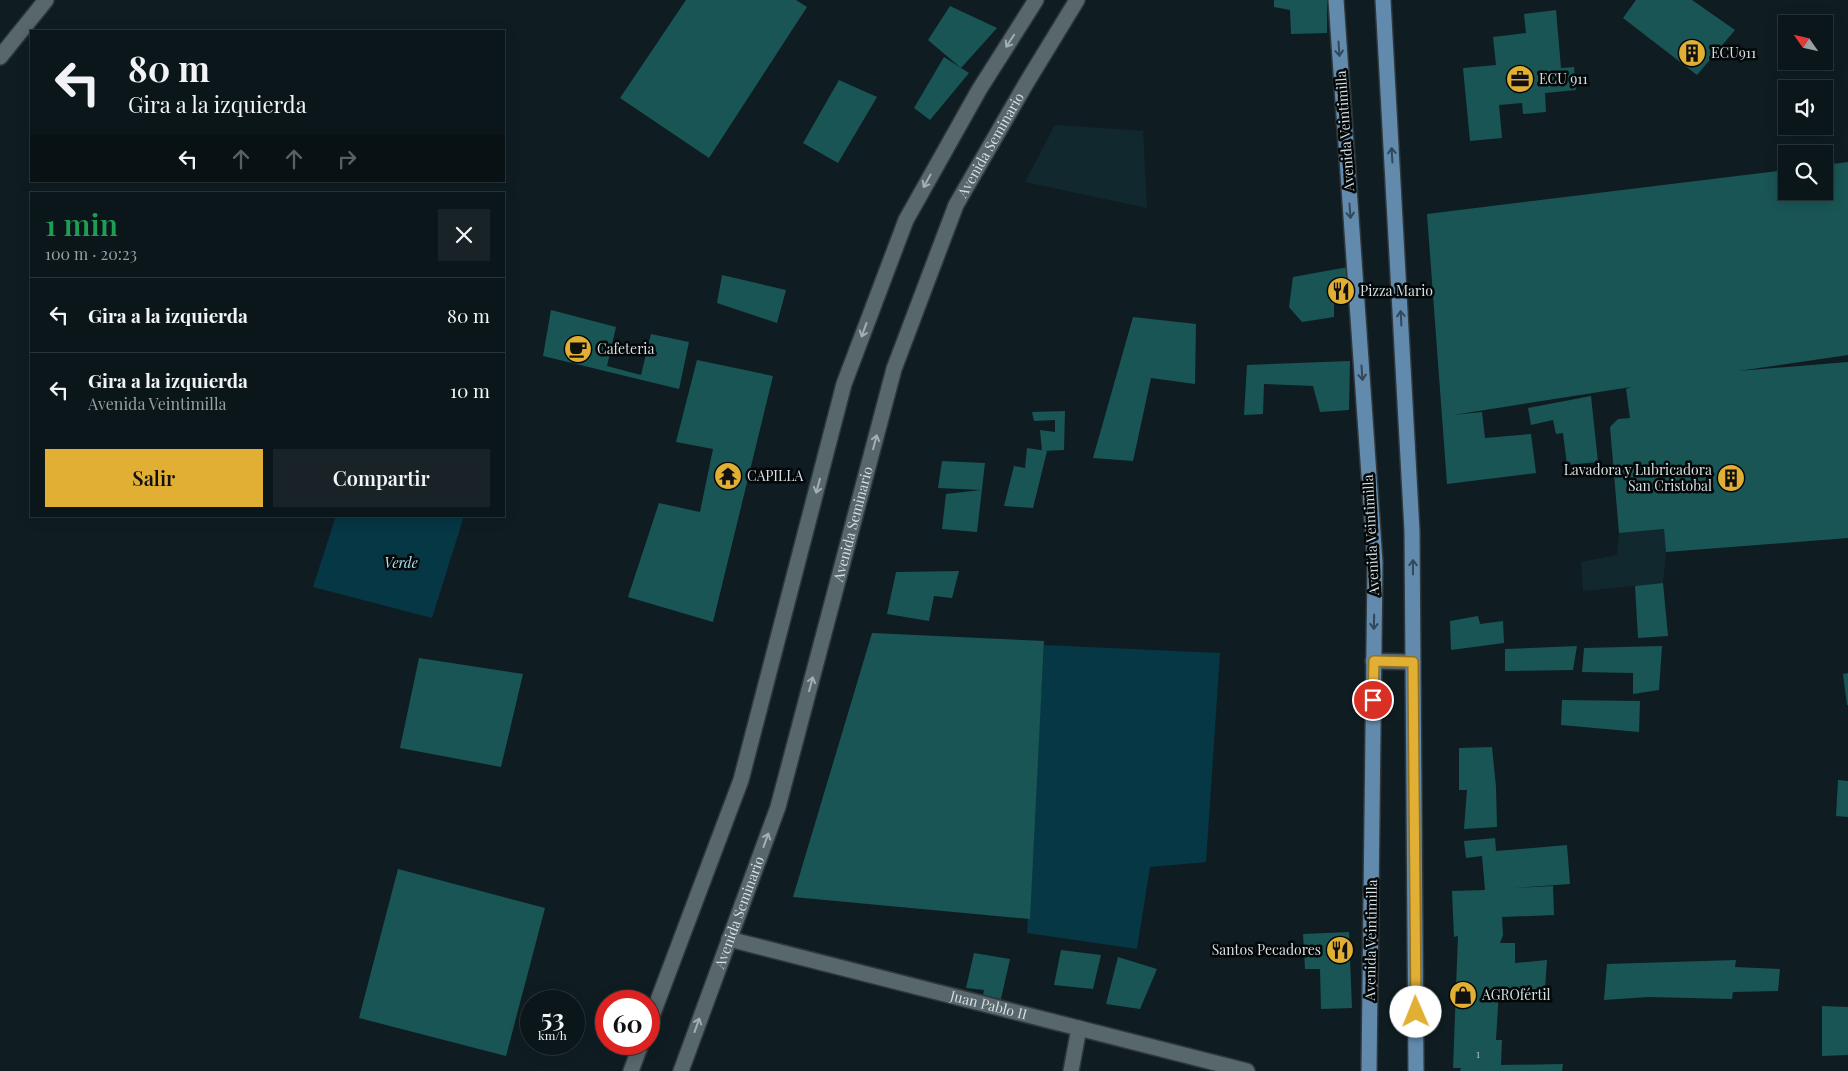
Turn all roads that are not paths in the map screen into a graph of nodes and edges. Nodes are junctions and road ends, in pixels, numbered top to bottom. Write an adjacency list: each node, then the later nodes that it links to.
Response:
1 (46, 0): 6 (street)
2 (1036, 0): 10 (street, one-way to 10)
3 (1077, 0): 9 (street, Avenida Seminario, one-way to 3)
4 (1336, 0): 7 (main road, Avenida Veintimilla, one-way to 7)
5 (1383, 0): 8 (main road, one-way to 5)
6 (0, 57)
7 (1374, 661): 8 (street); 17 (main road, Avenida Veintimilla)
8 (1413, 662): 18 (main road)
9 (730, 939): 11 (street, Juan Pablo II); 14 (street, Avenida Seminario, one-way to 9)
10 (660, 995)
11 (1079, 1028): 15 (street); 16 (street, Juan Pablo II)
12 (637, 1055): 13 (street)
13 (631, 1071)
14 (681, 1071)
15 (1071, 1071)
16 (1248, 1071)
17 (1369, 1071)
18 (1416, 1071)

